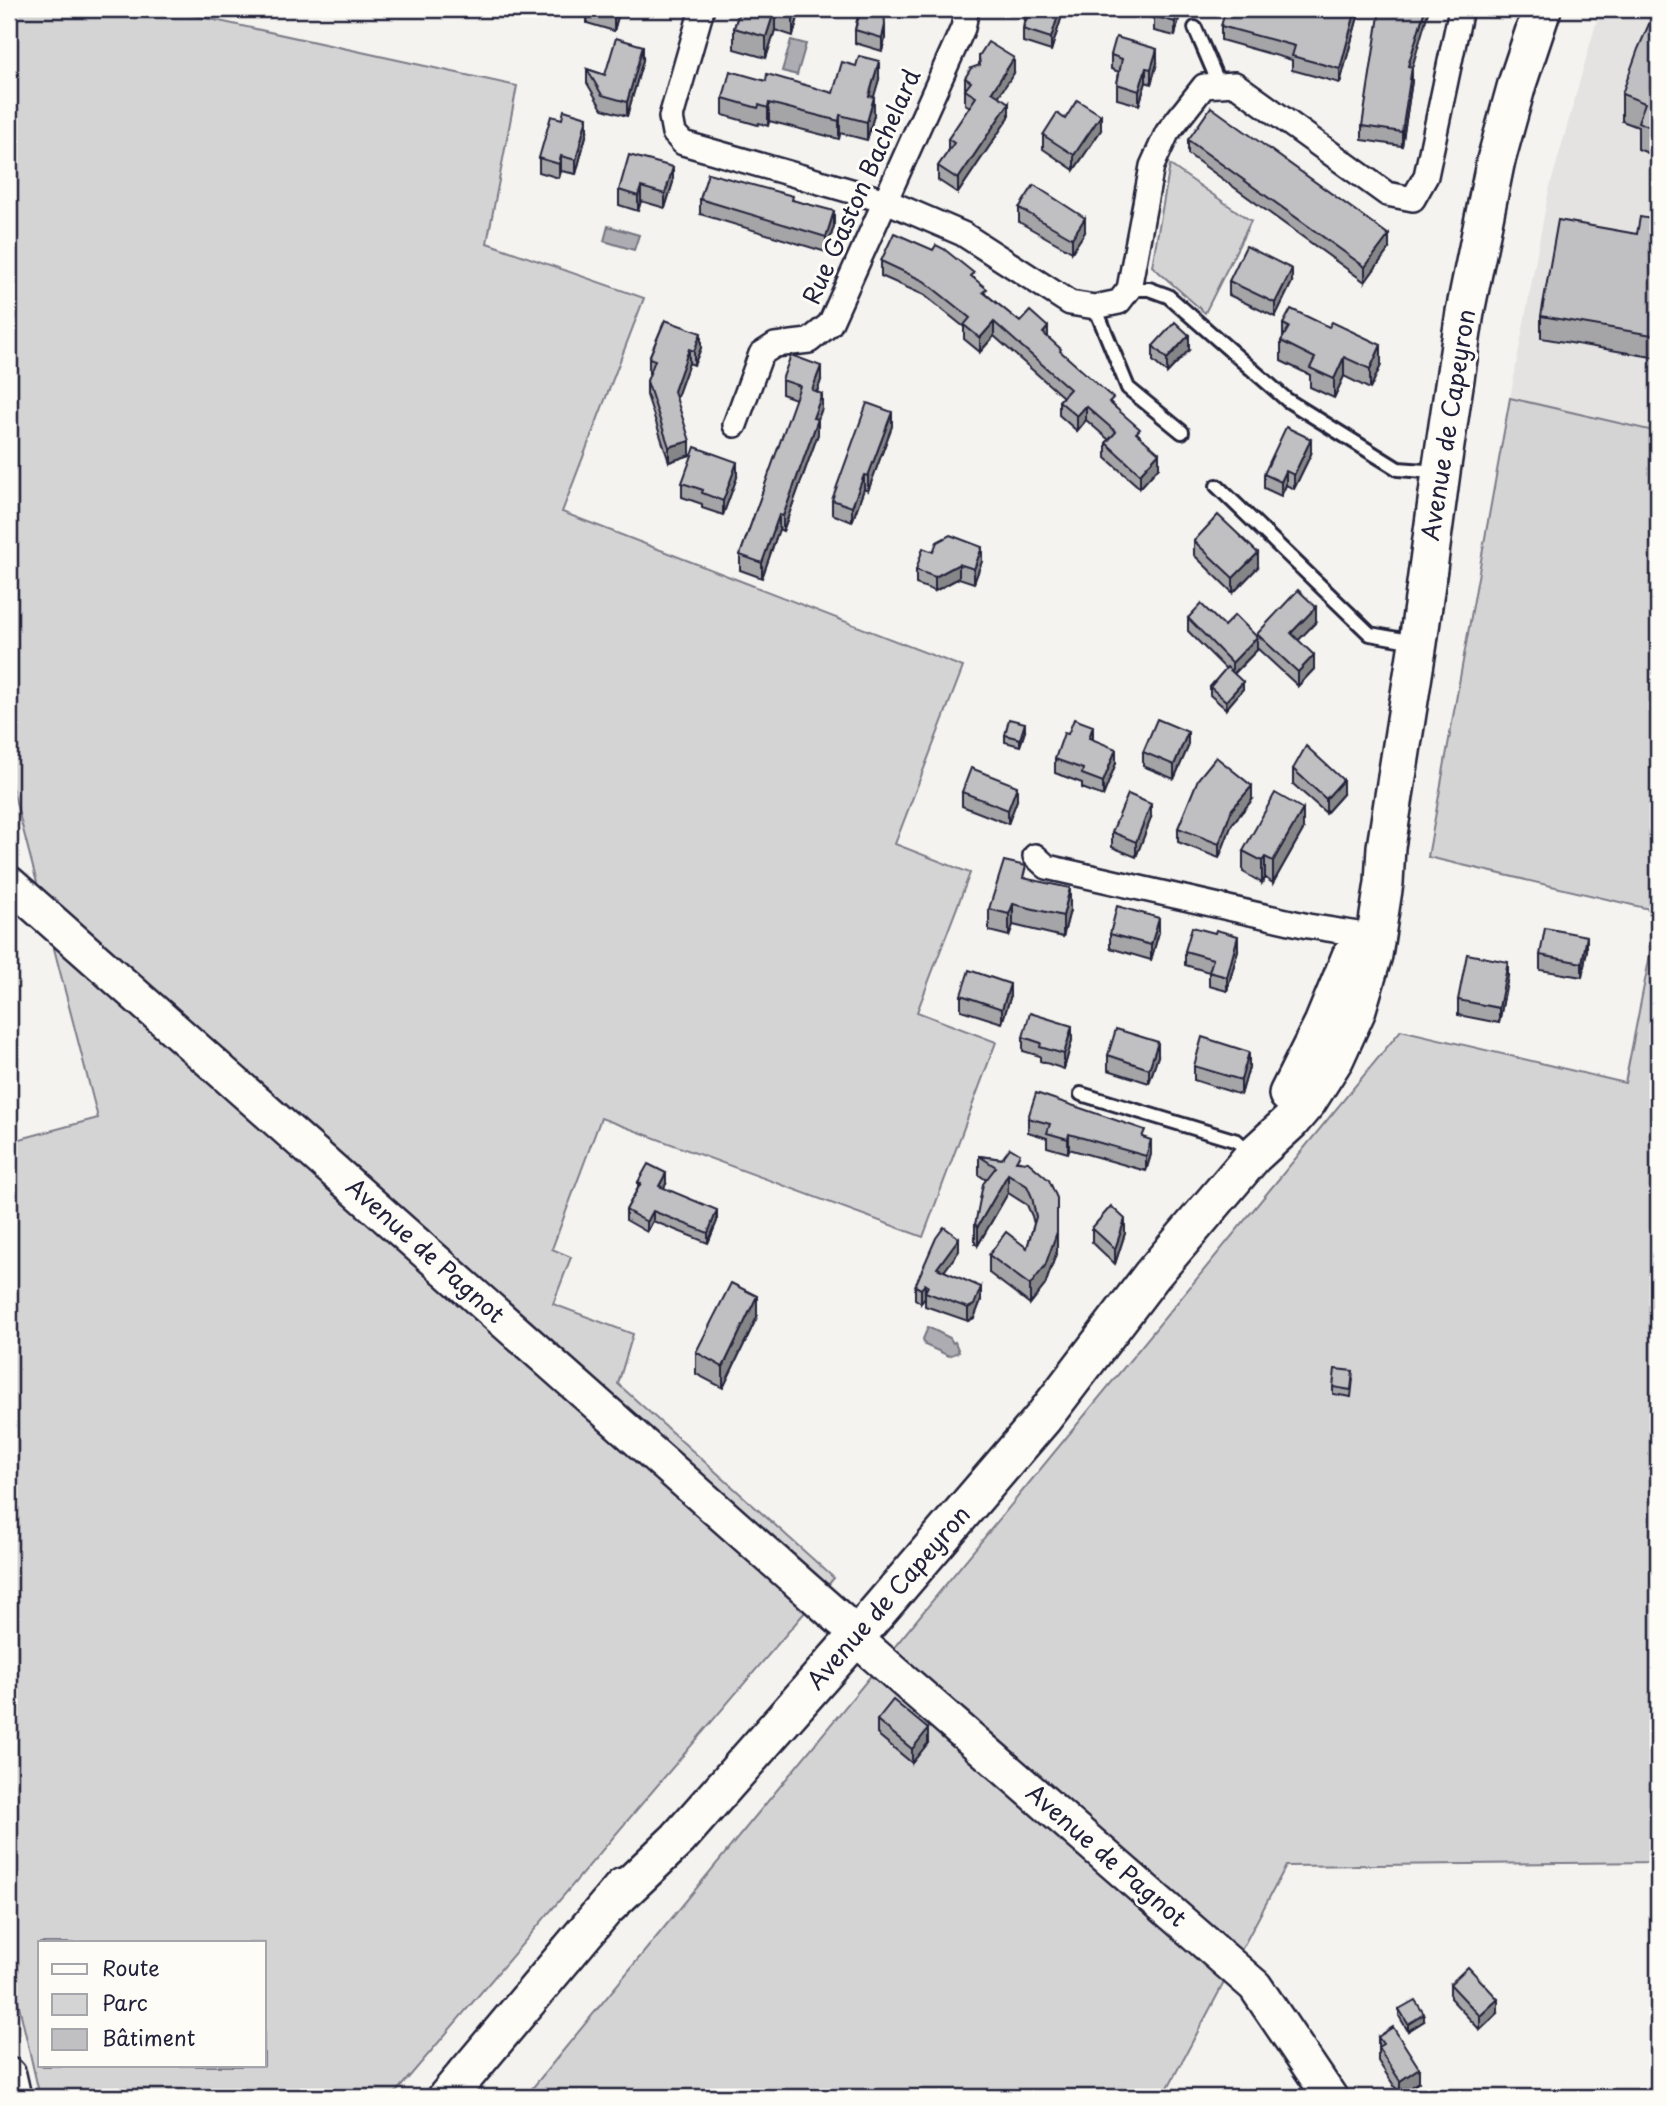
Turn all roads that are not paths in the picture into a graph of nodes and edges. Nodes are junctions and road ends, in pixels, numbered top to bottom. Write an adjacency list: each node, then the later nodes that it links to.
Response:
1 (702, 9): 7 (street)
2 (967, 9): 7 (street, Rue Gaston Bachelard)
3 (1461, 9): 6 (street)
4 (1542, 9): 12 (main road, Avenue de Capeyron)
5 (1195, 28): 6 (lane)
6 (1219, 84): 8 (street)
7 (886, 201): 9 (street); 10 (street, Rue Gaston Bachelard)
8 (1129, 289): 9 (street); 12 (lane)
9 (1095, 307): 11 (lane)
10 (735, 425)
11 (1182, 432)
12 (1441, 472): 14 (main road, Avenue de Capeyron)
13 (1217, 485): 14 (lane)
14 (1418, 643): 15 (main road, Avenue de Capeyron)
15 (1386, 847): 18 (main road, Avenue de Capeyron); 20 (main road, Avenue de Capeyron)
16 (1035, 856): 18 (street)
17 (9, 883): 21 (street, Avenue de Pagnot)
18 (1359, 934): 20 (main road, Avenue de Capeyron)
19 (1081, 1094): 20 (lane)
20 (1253, 1156): 21 (main road, Avenue de Capeyron)
21 (848, 1629): 24 (main road, Avenue de Capeyron); 25 (street, Avenue de Pagnot)
22 (9, 2076): 23 (street)
23 (14, 2097)
24 (447, 2097)
25 (1330, 2097)

